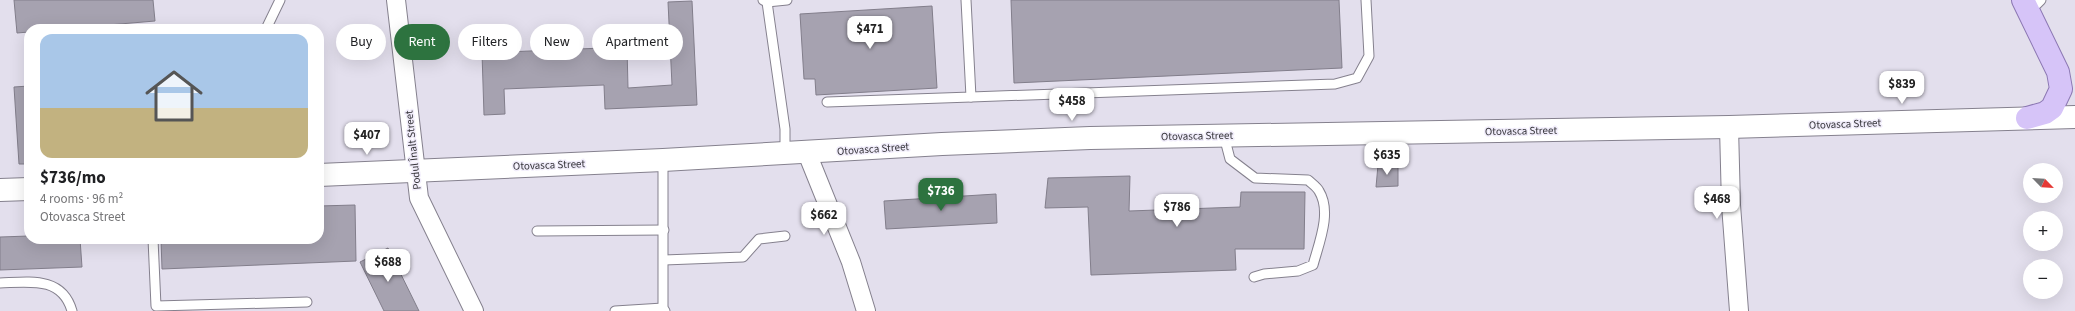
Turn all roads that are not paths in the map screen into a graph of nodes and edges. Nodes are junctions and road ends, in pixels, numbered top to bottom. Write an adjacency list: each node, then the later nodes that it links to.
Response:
1 (280, 0): 8 (lane)
2 (396, 0): 19 (street, Podul Înalt Street)
3 (787, 0): 6 (lane)
4 (966, 0): 10 (lane)
5 (1366, 0): 10 (lane)
6 (765, 1): 17 (lane)
7 (2034, 1): 9 (main road); 13 (main road)
8 (268, 24)
9 (2075, 95)
10 (971, 97): 11 (lane)
11 (827, 102)
12 (2075, 117): 13 (street, Otovasca Street)
13 (2027, 118): 14 (street, Otovasca Street)
14 (1730, 127): 15 (street, Otovasca Street); 37 (street)
15 (1224, 136): 16 (street, Otovasca Street); 28 (lane)
16 (807, 153): 17 (street, Otovasca Street); 36 (street)
17 (785, 154): 18 (street, Otovasca Street)
18 (663, 160): 19 (street, Otovasca Street); 23 (lane)
19 (416, 171): 20 (street, Otovasca Street); 34 (street, Podul Înalt Street)
20 (324, 175)
21 (24, 189): 22 (street)
22 (0, 190)
23 (664, 230): 24 (lane); 27 (lane)
24 (537, 231)
25 (785, 236): 27 (lane)
26 (153, 244): 31 (lane)
27 (664, 260): 32 (lane)
28 (1254, 277)
29 (0, 283): 33 (lane)
30 (307, 302): 31 (lane)
31 (156, 308)
32 (664, 310): 35 (lane)
33 (72, 311)
34 (474, 311)
35 (615, 311)
36 (866, 311)
37 (1739, 311)

